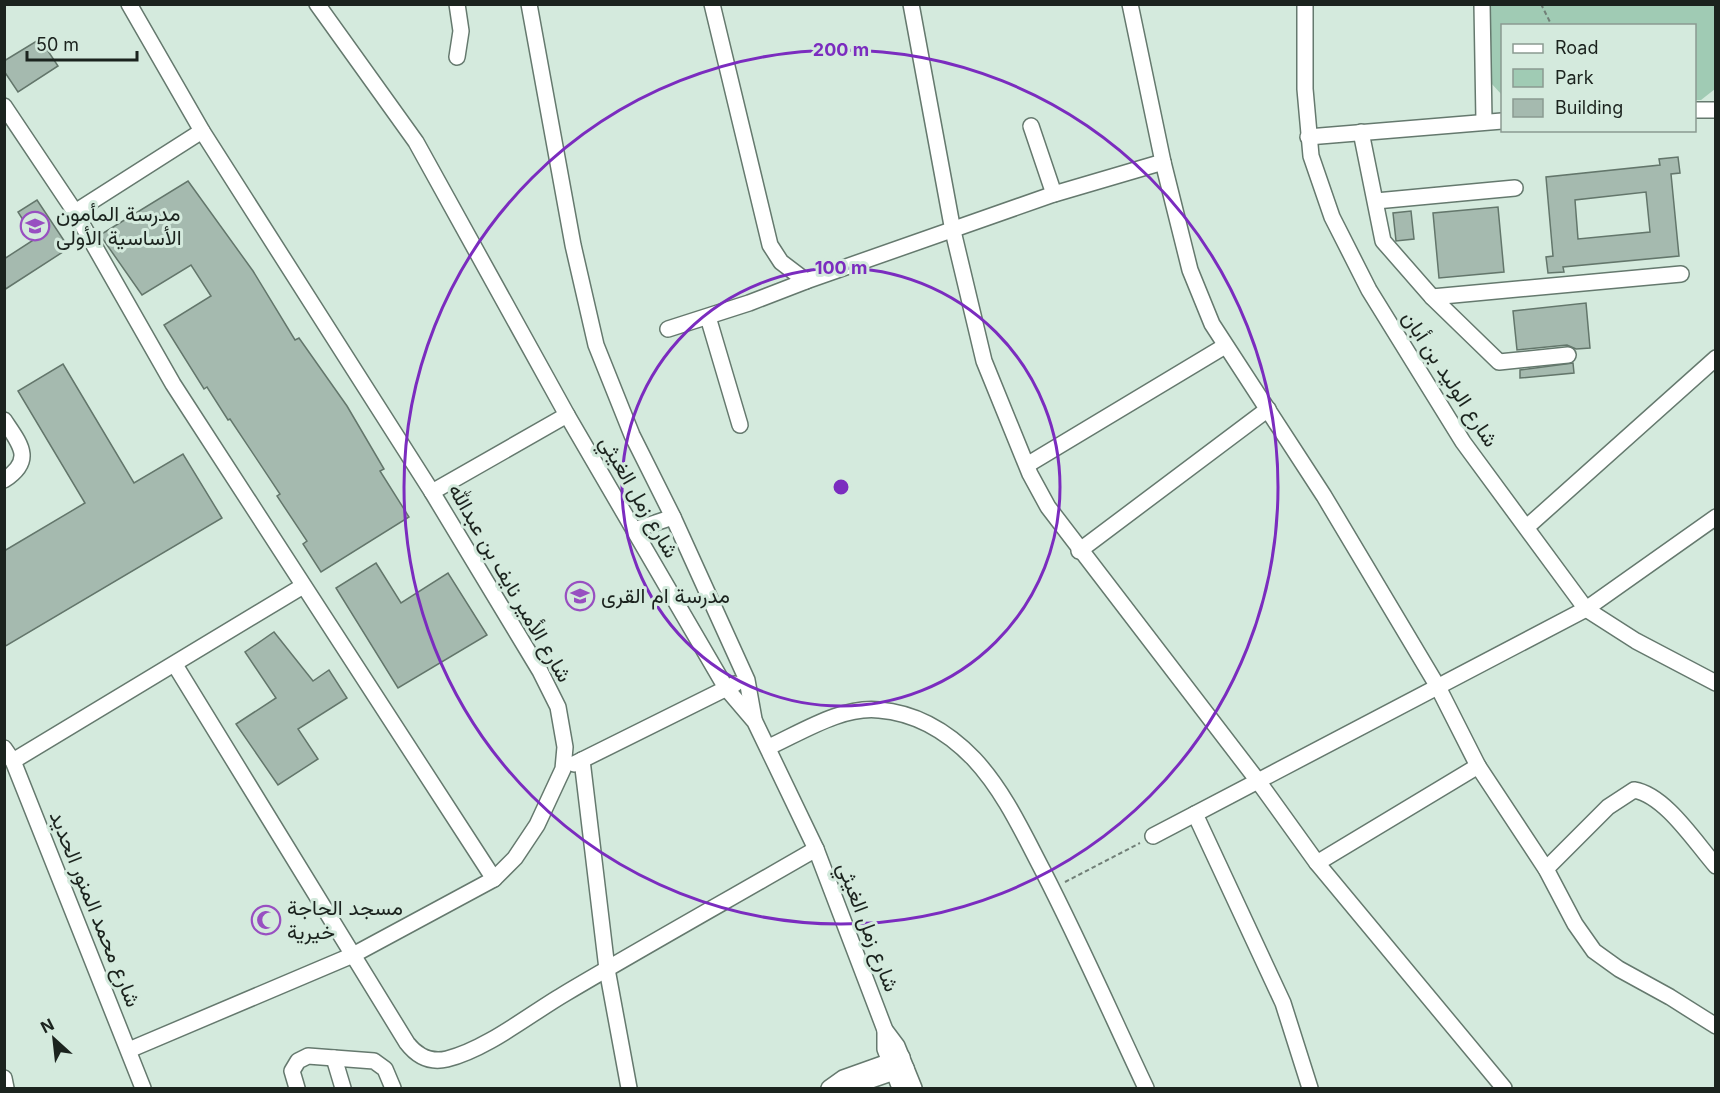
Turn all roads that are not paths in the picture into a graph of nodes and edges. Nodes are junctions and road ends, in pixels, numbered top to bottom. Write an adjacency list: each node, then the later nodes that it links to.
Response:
1 (129, 4): 17 (street, شارع الأمير نايف بن عبدالله)
2 (317, 4): 35 (street, شارع زمل الغيثي)
3 (457, 4): 10 (street)
4 (529, 4): 41 (street)
5 (712, 4): 27 (street)
6 (911, 4): 25 (street)
7 (1130, 4): 20 (street)
8 (1305, 4): 19 (street, شارع الوليد بن أبان)
9 (1482, 4): 14 (street)
10 (457, 57)
11 (4, 106): 24 (street)
12 (1696, 110): 13 (street)
13 (1716, 110)
14 (1484, 121): 15 (street); 18 (street)
15 (1501, 121)
16 (1030, 126): 22 (street)
17 (202, 131): 24 (street); 40 (street, شارع الأمير نايف بن عبدالله)
18 (1361, 132): 19 (street); 23 (street)
19 (1308, 137): 43 (street, شارع الوليد بن أبان)
20 (1163, 162): 22 (street); 31 (street)
21 (1515, 188): 23 (street)
22 (1054, 194): 25 (street)
23 (1376, 201): 28 (street)
24 (75, 212): 46 (street)
25 (953, 231): 27 (street); 38 (street)
26 (1681, 274): 28 (street)
27 (806, 281): 29 (street)
28 (1432, 297): 32 (street)
29 (708, 316): 30 (street); 37 (street)
30 (668, 329)
31 (1225, 346): 34 (street); 38 (street)
32 (1568, 355)
33 (1716, 358): 43 (street)
34 (1268, 409): 45 (street); 51 (street)
35 (567, 414): 40 (street); 44 (street, شارع زمل الغيثي)
36 (4, 420): 39 (street)
37 (740, 425)
38 (1027, 465): 45 (street)
39 (4, 480)
40 (432, 492): 59 (street, شارع الأمير نايف بن عبدالله)
41 (673, 517): 44 (street); 49 (street)
42 (1716, 517): 47 (street)
43 (1527, 527): 47 (street, شارع الوليد بن أبان)
44 (634, 530): 52 (street, شارع زمل الغيثي)
45 (1079, 551): 60 (street)
46 (303, 586): 48 (street); 67 (street)
47 (1586, 609): 50 (street, شارع الوليد بن أبان); 51 (street)
48 (175, 665): 57 (street); 68 (street)
49 (747, 680): 52 (street); 53 (street)
50 (1716, 683)
51 (1438, 687): 58 (street); 60 (street)
52 (726, 688): 53 (street, شارع زمل الغيثي); 56 (street)
53 (755, 722): 54 (street, شارع زمل الغيثي)
54 (768, 747): 63 (street, شارع زمل الغيثي); 85 (street)
55 (4, 748): 57 (street, شارع محمد المنور الحديد)
56 (582, 760): 59 (street); 69 (street)
57 (13, 761): 71 (street, شارع محمد المنور الحديد)
58 (1478, 766): 64 (street); 66 (street)
59 (563, 769): 67 (street, شارع الأمير نايف بن عبدالله)
60 (1258, 781): 61 (street); 64 (street)
61 (1195, 814): 62 (street); 86 (street)
62 (1153, 836)
63 (816, 849): 69 (street); 73 (street, شارع زمل الغيثي)
64 (1317, 862): 87 (street)
65 (1716, 866): 66 (street)
66 (1546, 869): 70 (street)
67 (494, 879): 68 (street, شارع الأمير نايف بن عبدالله)
68 (353, 955): 69 (street); 71 (street, شارع الأمير نايف بن عبدالله)
69 (607, 969): 80 (street)
70 (1716, 1026)
71 (129, 1050): 76 (street, شارع محمد المنور الحديد)
72 (334, 1058): 77 (street); 78 (street); 79 (street)
73 (898, 1064): 81 (street); 82 (street); 83 (street); 84 (street)
74 (4, 1078): 75 (street)
75 (6, 1089)
76 (143, 1089)
77 (297, 1089)
78 (343, 1089)
79 (393, 1089)
80 (629, 1089)
81 (829, 1089)
82 (848, 1089)
83 (900, 1089)
84 (914, 1089)
85 (1146, 1089)
86 (1310, 1089)
87 (1504, 1089)

